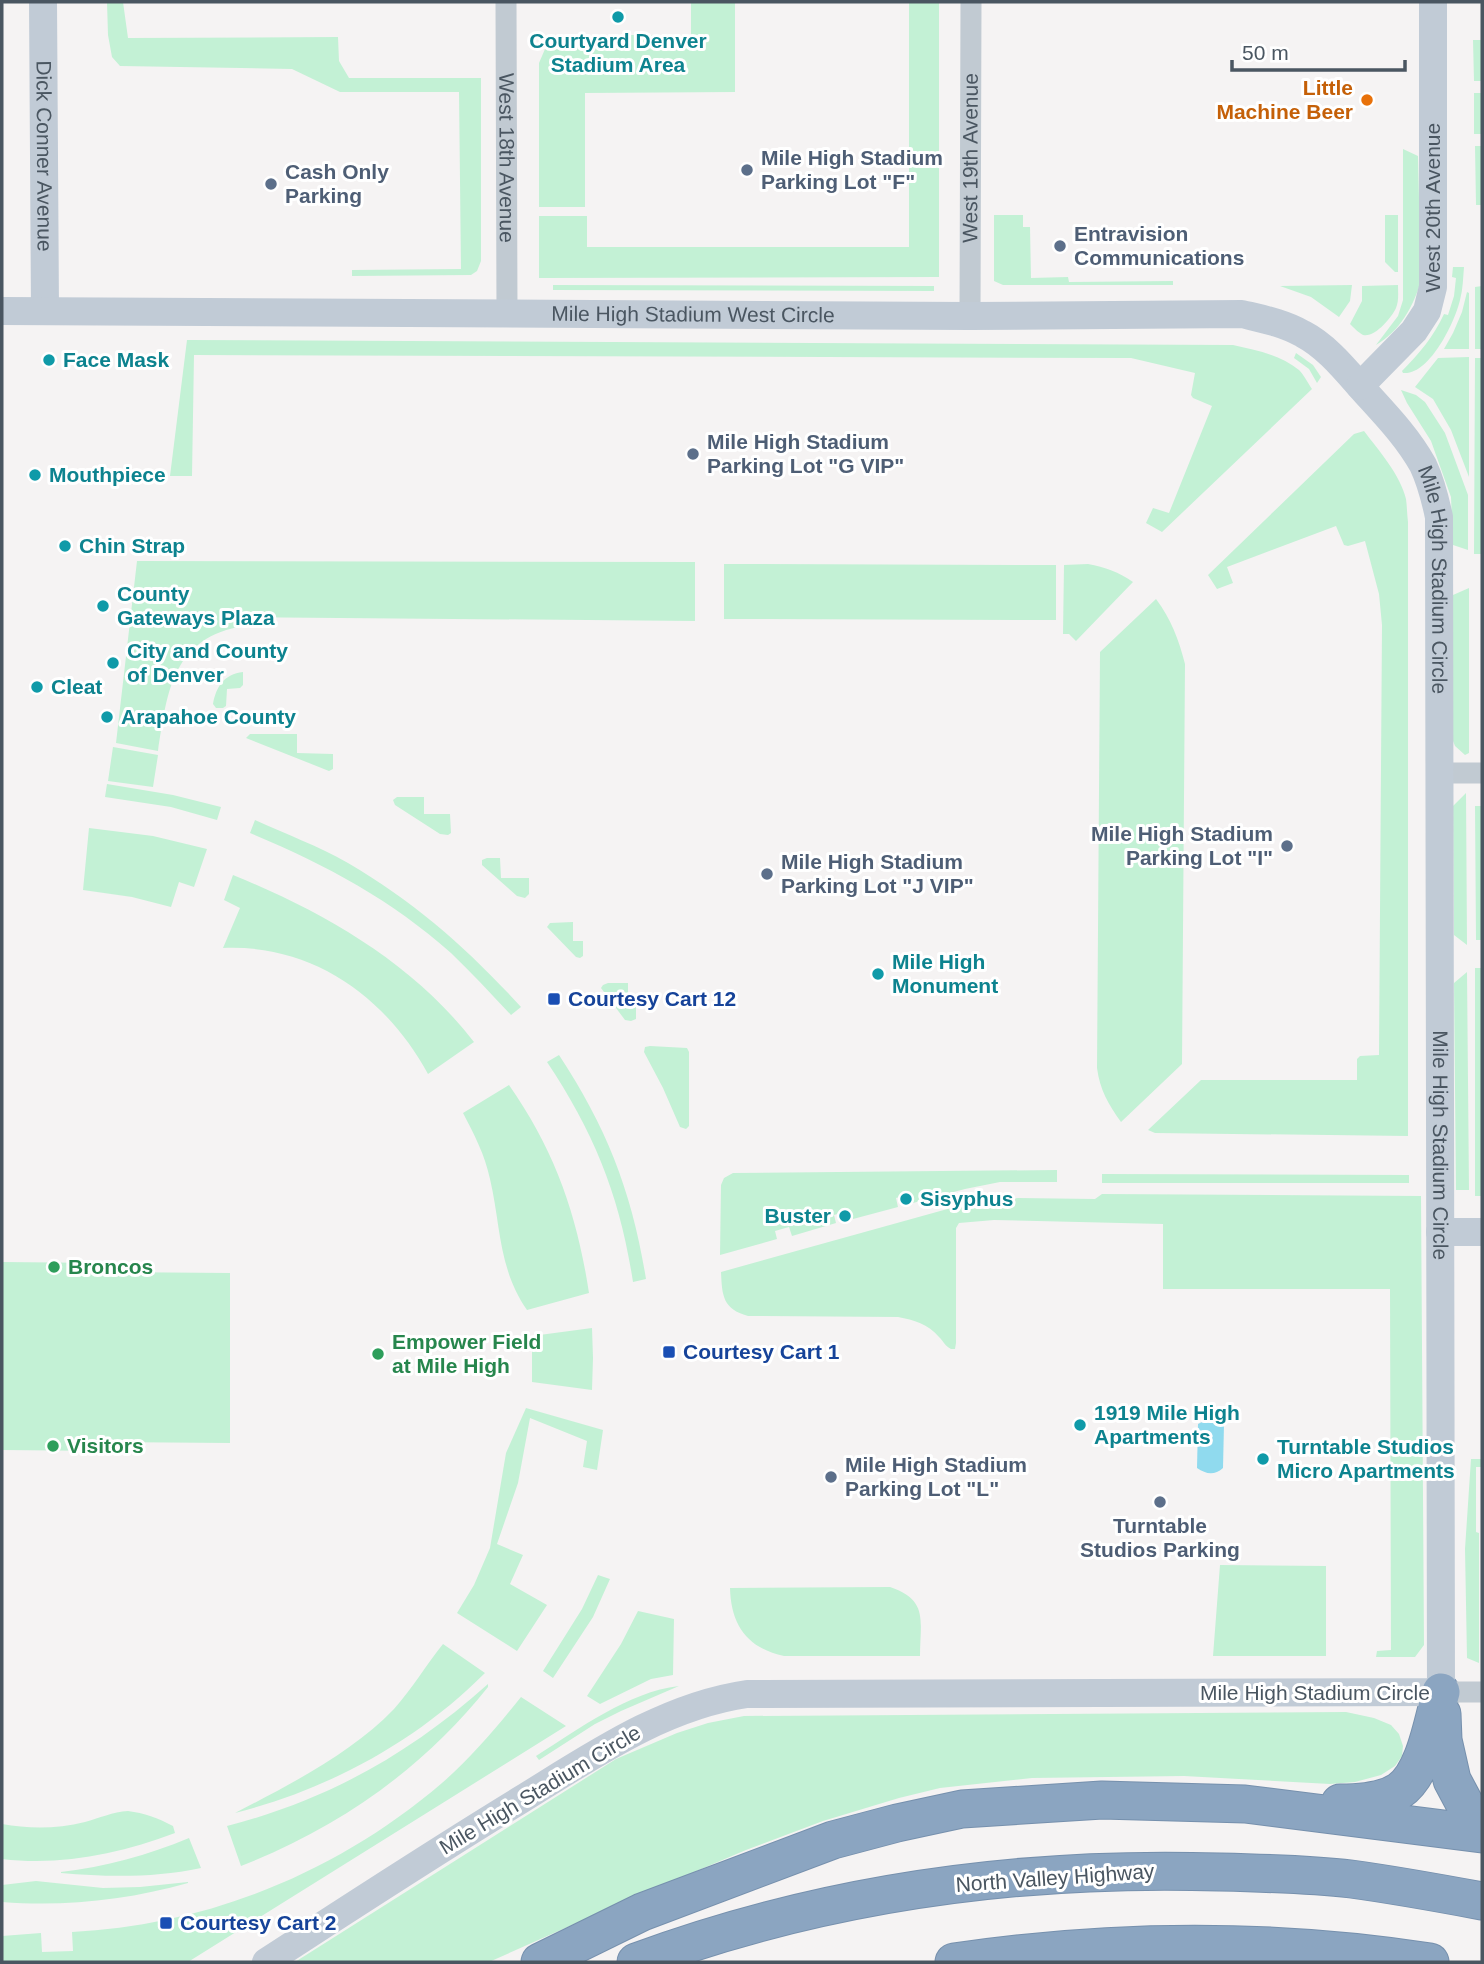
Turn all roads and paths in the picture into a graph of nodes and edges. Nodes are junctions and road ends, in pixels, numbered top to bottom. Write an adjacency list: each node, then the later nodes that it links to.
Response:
1 (43, 2): 6 (street, Dick Conner Avenue)
2 (506, 2): 7 (street, West 18th Avenue)
3 (971, 2): 8 (street, West 19th Avenue)
4 (1433, 2): 9 (street, West 20th Avenue)
5 (2, 311): 6 (street, Mile High Stadium West Circle)
6 (44, 312): 7 (street, Mile High Stadium West Circle)
7 (507, 314): 8 (street, Mile High Stadium West Circle)
8 (970, 316): 9 (street, Mile High Stadium West Circle)
9 (1360, 386): 10 (street, Mile High Stadium Circle)
10 (1440, 773): 11 (street); 12 (street, Mile High Stadium Circle)
11 (1482, 773)
12 (1440, 1232): 13 (street); 14 (street, Mile High Stadium Circle)
13 (1482, 1232)
14 (1441, 1692): 15 (street); 16 (highway); 17 (highway); 20 (street, Mile High Stadium Circle)
15 (1482, 1692)
16 (1222, 1803): 18 (highway); 21 (highway)
17 (1482, 1820)
18 (1482, 1834)
19 (1482, 1901): 22 (highway, North Valley Highway)
20 (266, 1962)
21 (540, 1962)
22 (636, 1962)
23 (954, 1962): 26 (highway)
24 (1284, 1962): 25 (highway)
25 (1347, 1962)
26 (1430, 1962)

